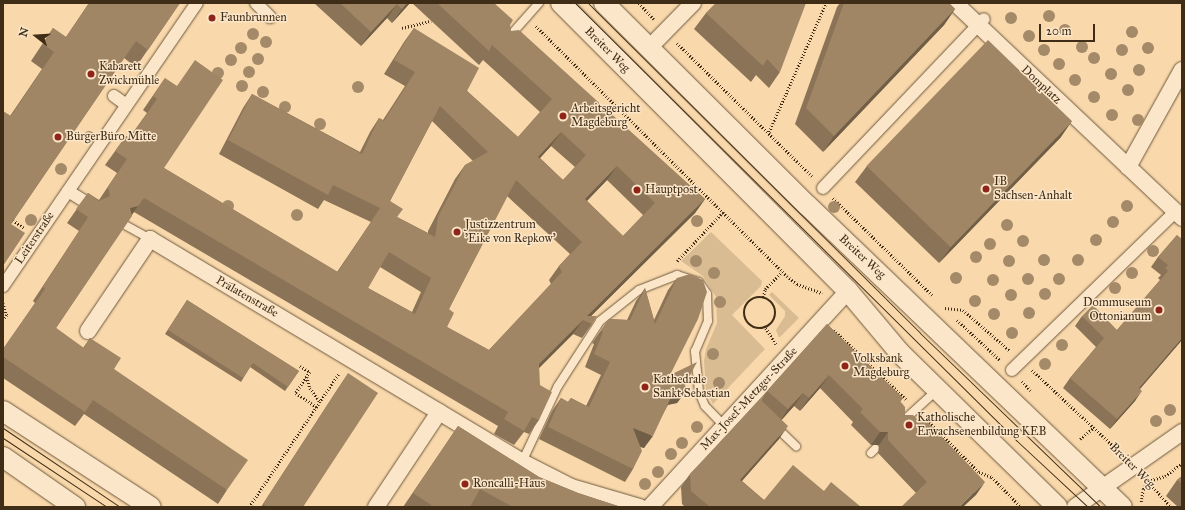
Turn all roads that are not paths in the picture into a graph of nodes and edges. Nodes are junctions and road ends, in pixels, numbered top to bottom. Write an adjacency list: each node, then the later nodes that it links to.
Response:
1 (197, 3): 14 (street, Leiterstraße)
2 (256, 3): 8 (street)
3 (539, 3): 10 (lane)
4 (560, 3): 23 (street, Breiter Weg)
5 (604, 3): 11 (street, Breiter Weg)
6 (693, 3): 11 (street)
7 (955, 3): 9 (street, Domplatz)
8 (270, 17)
9 (981, 22): 15 (street, Domplatz); 16 (street)
10 (505, 41)
11 (649, 48): 36 (street, Breiter Weg)
12 (1182, 70): 15 (street)
13 (114, 96): 14 (street)
14 (125, 104): 17 (street, Leiterstraße)
15 (1128, 167): 19 (street, Domplatz)
16 (823, 188)
17 (68, 191): 18 (street); 22 (street, Leiterstraße)
18 (94, 207)
19 (1179, 215): 25 (street)
20 (125, 225): 21 (lane)
21 (150, 239): 24 (street); 28 (street, Prälatenstraße)
22 (3, 286)
23 (848, 291): 26 (street, Breiter Weg); 31 (street, Max-Josef-Metzger-Straße)
24 (88, 331)
25 (1012, 370)
26 (937, 390): 30 (lane); 43 (street, Breiter Weg)
27 (3, 411): 39 (street)
28 (439, 412): 35 (street); 40 (street)
29 (768, 420): 33 (lane)
30 (900, 424)
31 (724, 426): 35 (lane); 42 (street, Max-Josef-Metzger-Straße)
32 (1182, 432): 36 (street)
33 (796, 446)
34 (3, 457): 38 (street)
35 (522, 462): 41 (street)
36 (1104, 489): 37 (street, Breiter Weg); 44 (street)
37 (1132, 506)
38 (75, 507)
39 (151, 507)
40 (376, 507)
41 (640, 507)
42 (650, 507)
43 (1058, 507)
44 (1075, 507)

